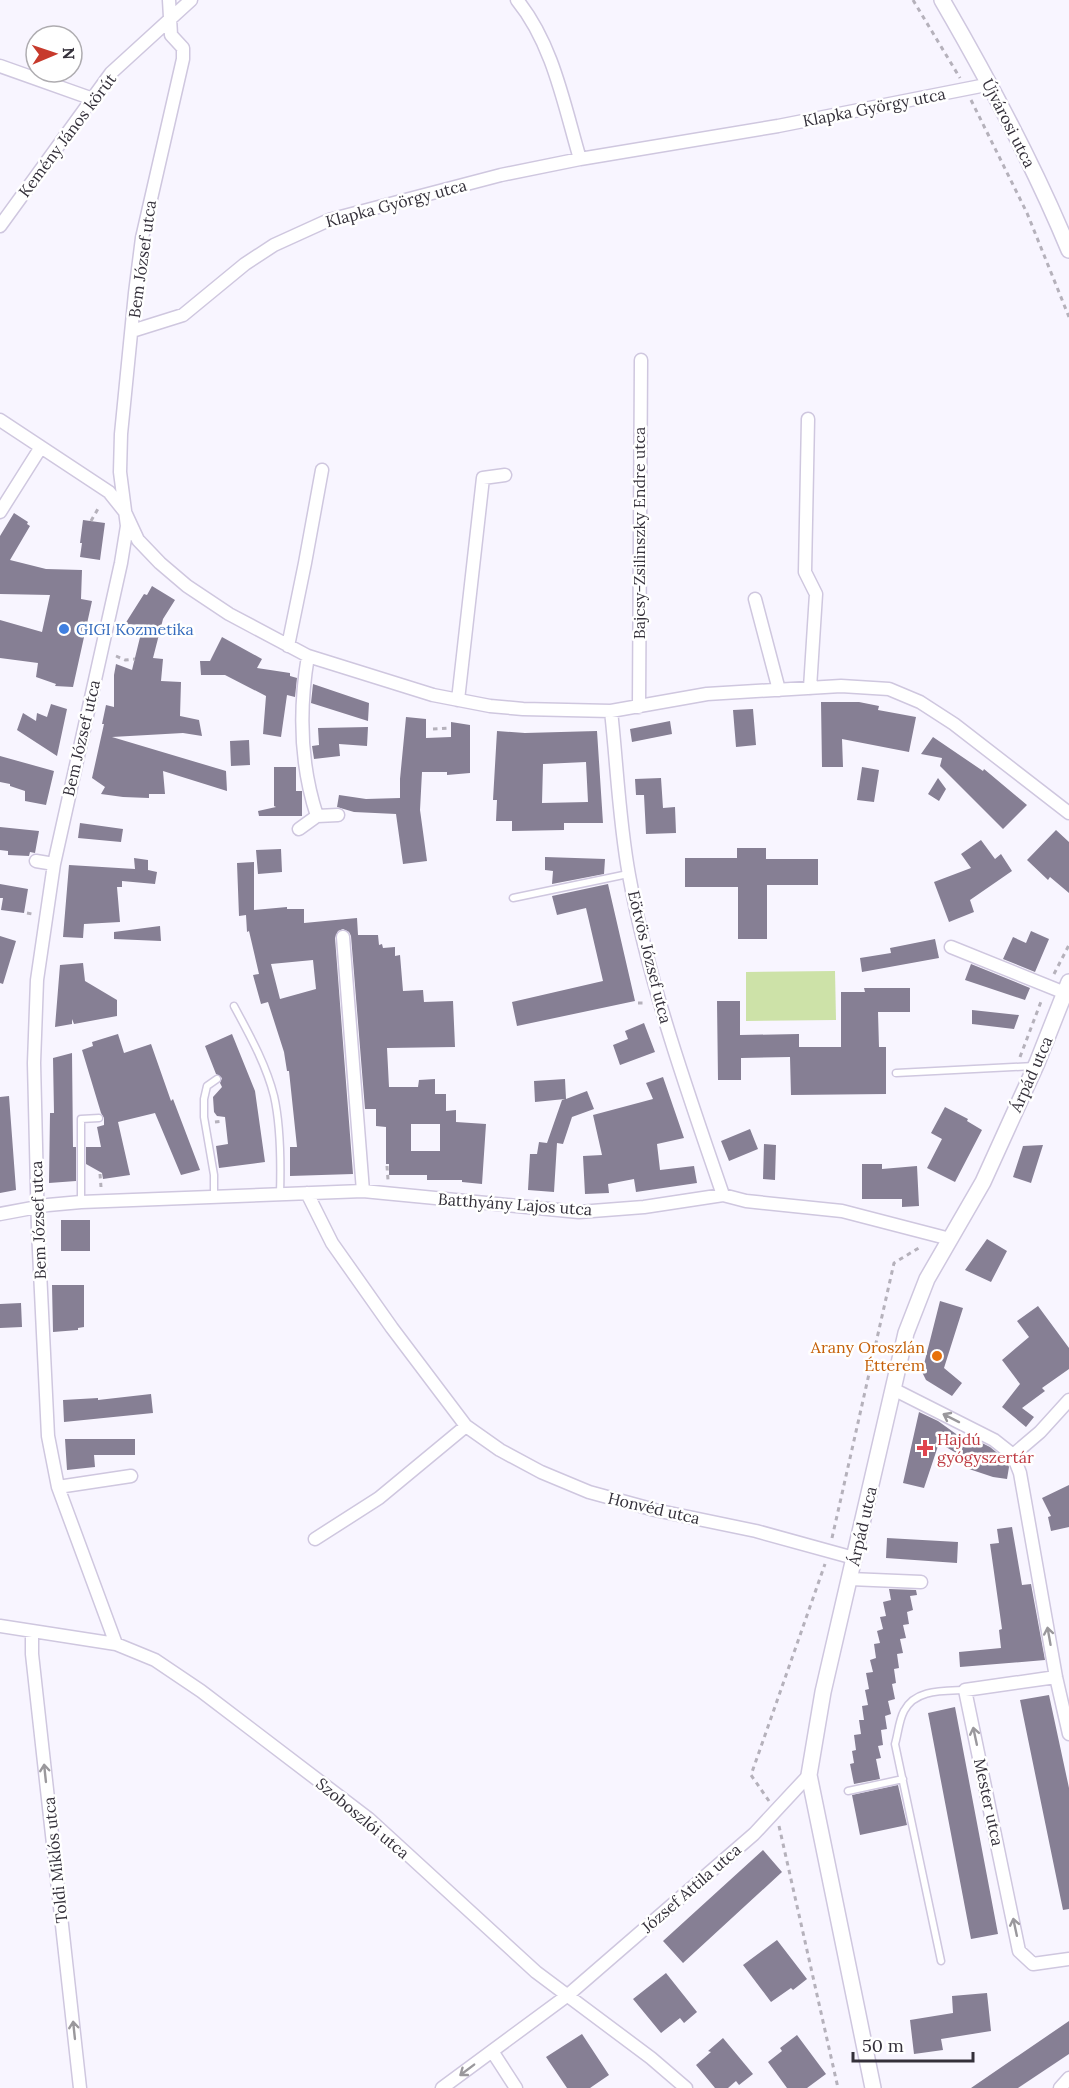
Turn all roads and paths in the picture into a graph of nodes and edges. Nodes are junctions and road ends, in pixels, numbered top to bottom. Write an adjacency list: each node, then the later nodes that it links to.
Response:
1 (169, 0): 6 (street, Bem József utca)
2 (191, 0): 6 (street, Kemény János körút)
3 (517, 0): 11 (street)
4 (913, 0): 9 (path)
5 (942, 0): 8 (street, Újvárosi utca)
6 (168, 19): 10 (street, Kemény János körút); 15 (street, Bem József utca)
7 (0, 66): 10 (street)
8 (991, 84): 9 (street, Klapka György utca); 13 (street, Újvárosi utca)
9 (966, 88): 11 (street, Klapka György utca); 14 (path)
10 (93, 99): 12 (street, Kemény János körút)
11 (580, 159): 15 (street, Klapka György utca)
12 (0, 226)
13 (1067, 239)
14 (1069, 317)
15 (132, 331): 24 (street, Bem József utca)
16 (640, 360): 36 (street, Bajcsy-Zsilinszky Endre utca)
17 (808, 419): 33 (street)
18 (0, 420): 19 (street)
19 (41, 447): 23 (street); 24 (street)
20 (322, 470): 29 (street)
21 (505, 475): 35 (street)
22 (99, 507): 26 (path)
23 (0, 512)
24 (125, 512): 29 (street); 45 (street, Bem József utca)
25 (0, 517): 27 (street)
26 (91, 521)
27 (0, 524)
28 (755, 599): 34 (street)
29 (288, 646): 31 (street)
30 (116, 656): 32 (path)
31 (308, 656): 35 (street); 42 (street)
32 (135, 659)
33 (810, 688): 34 (street); 40 (street)
34 (779, 690): 36 (street)
35 (459, 700): 37 (street)
36 (639, 706): 37 (street)
37 (611, 711): 46 (street, Eötvös József utca)
38 (450, 728): 39 (path)
39 (433, 729)
40 (1069, 813)
41 (338, 815): 42 (street)
42 (317, 816): 43 (street)
43 (299, 830)
44 (36, 861): 45 (street)
45 (54, 864): 64 (street, Bem József utca)
46 (629, 874): 47 (lane); 61 (street, Eötvös József utca)
47 (513, 898)
48 (27, 913): 49 (path)
49 (32, 914)
50 (344, 937): 58 (street)
51 (951, 947): 52 (street, Árpád utca)
52 (1067, 988): 54 (street, Árpád utca)
53 (234, 1006): 60 (lane)
54 (1035, 1066): 55 (lane); 66 (street, Árpád utca)
55 (896, 1073)
56 (217, 1079): 62 (lane)
57 (99, 1118): 63 (lane)
58 (363, 1191): 59 (street, Batthyány Lajos utca); 61 (street, Batthyány Lajos utca)
59 (307, 1193): 60 (street, Batthyány Lajos utca); 69 (street, Honvéd utca)
60 (280, 1194): 62 (street, Batthyány Lajos utca)
61 (723, 1196): 66 (street, Batthyány Lajos utca)
62 (214, 1197): 63 (street, Batthyány Lajos utca)
63 (81, 1202): 64 (street, Batthyány Lajos utca)
64 (38, 1206): 65 (street, Batthyány Lajos utca); 72 (street, Bem József utca)
65 (0, 1214)
66 (950, 1239): 67 (street, Árpád utca)
67 (893, 1389): 70 (street, one-way to 67); 74 (street, Árpád utca)
68 (1069, 1400): 70 (street)
69 (466, 1426): 73 (street); 74 (street, Honvéd utca)
70 (1013, 1455): 80 (street, one-way to 70)
71 (131, 1476): 72 (street)
72 (58, 1487): 79 (street, Bem József utca)
73 (315, 1539)
74 (854, 1558): 75 (street, Árpád utca)
75 (850, 1579): 76 (street); 83 (street, Árpád utca)
76 (921, 1582)
77 (0, 1626): 78 (street, Szoboszlói utca)
78 (32, 1631): 79 (street, Szoboszlói utca); 91 (street, Toldi Miklós utca, one-way to 78)
79 (116, 1644): 88 (street, Szoboszlói utca)
80 (1056, 1677): 81 (street); 82 (street)
81 (965, 1690): 84 (lane); 86 (street, Mester utca, one-way to 81)
82 (1069, 1734)
83 (809, 1775): 88 (street, József Attila utca); 95 (street, Árpád utca)
84 (903, 1779): 85 (lane); 87 (lane)
85 (848, 1791)
86 (1069, 1959)
87 (941, 1961)
88 (568, 1995): 89 (street, József Attila utca); 94 (street, Szoboszlói utca)
89 (492, 2051): 92 (street, József Attila utca, one-way to 92); 93 (street)
90 (1069, 2078): 96 (street)
91 (80, 2088)
92 (442, 2088)
93 (516, 2088)
94 (686, 2088)
95 (873, 2088)
96 (1060, 2088)

